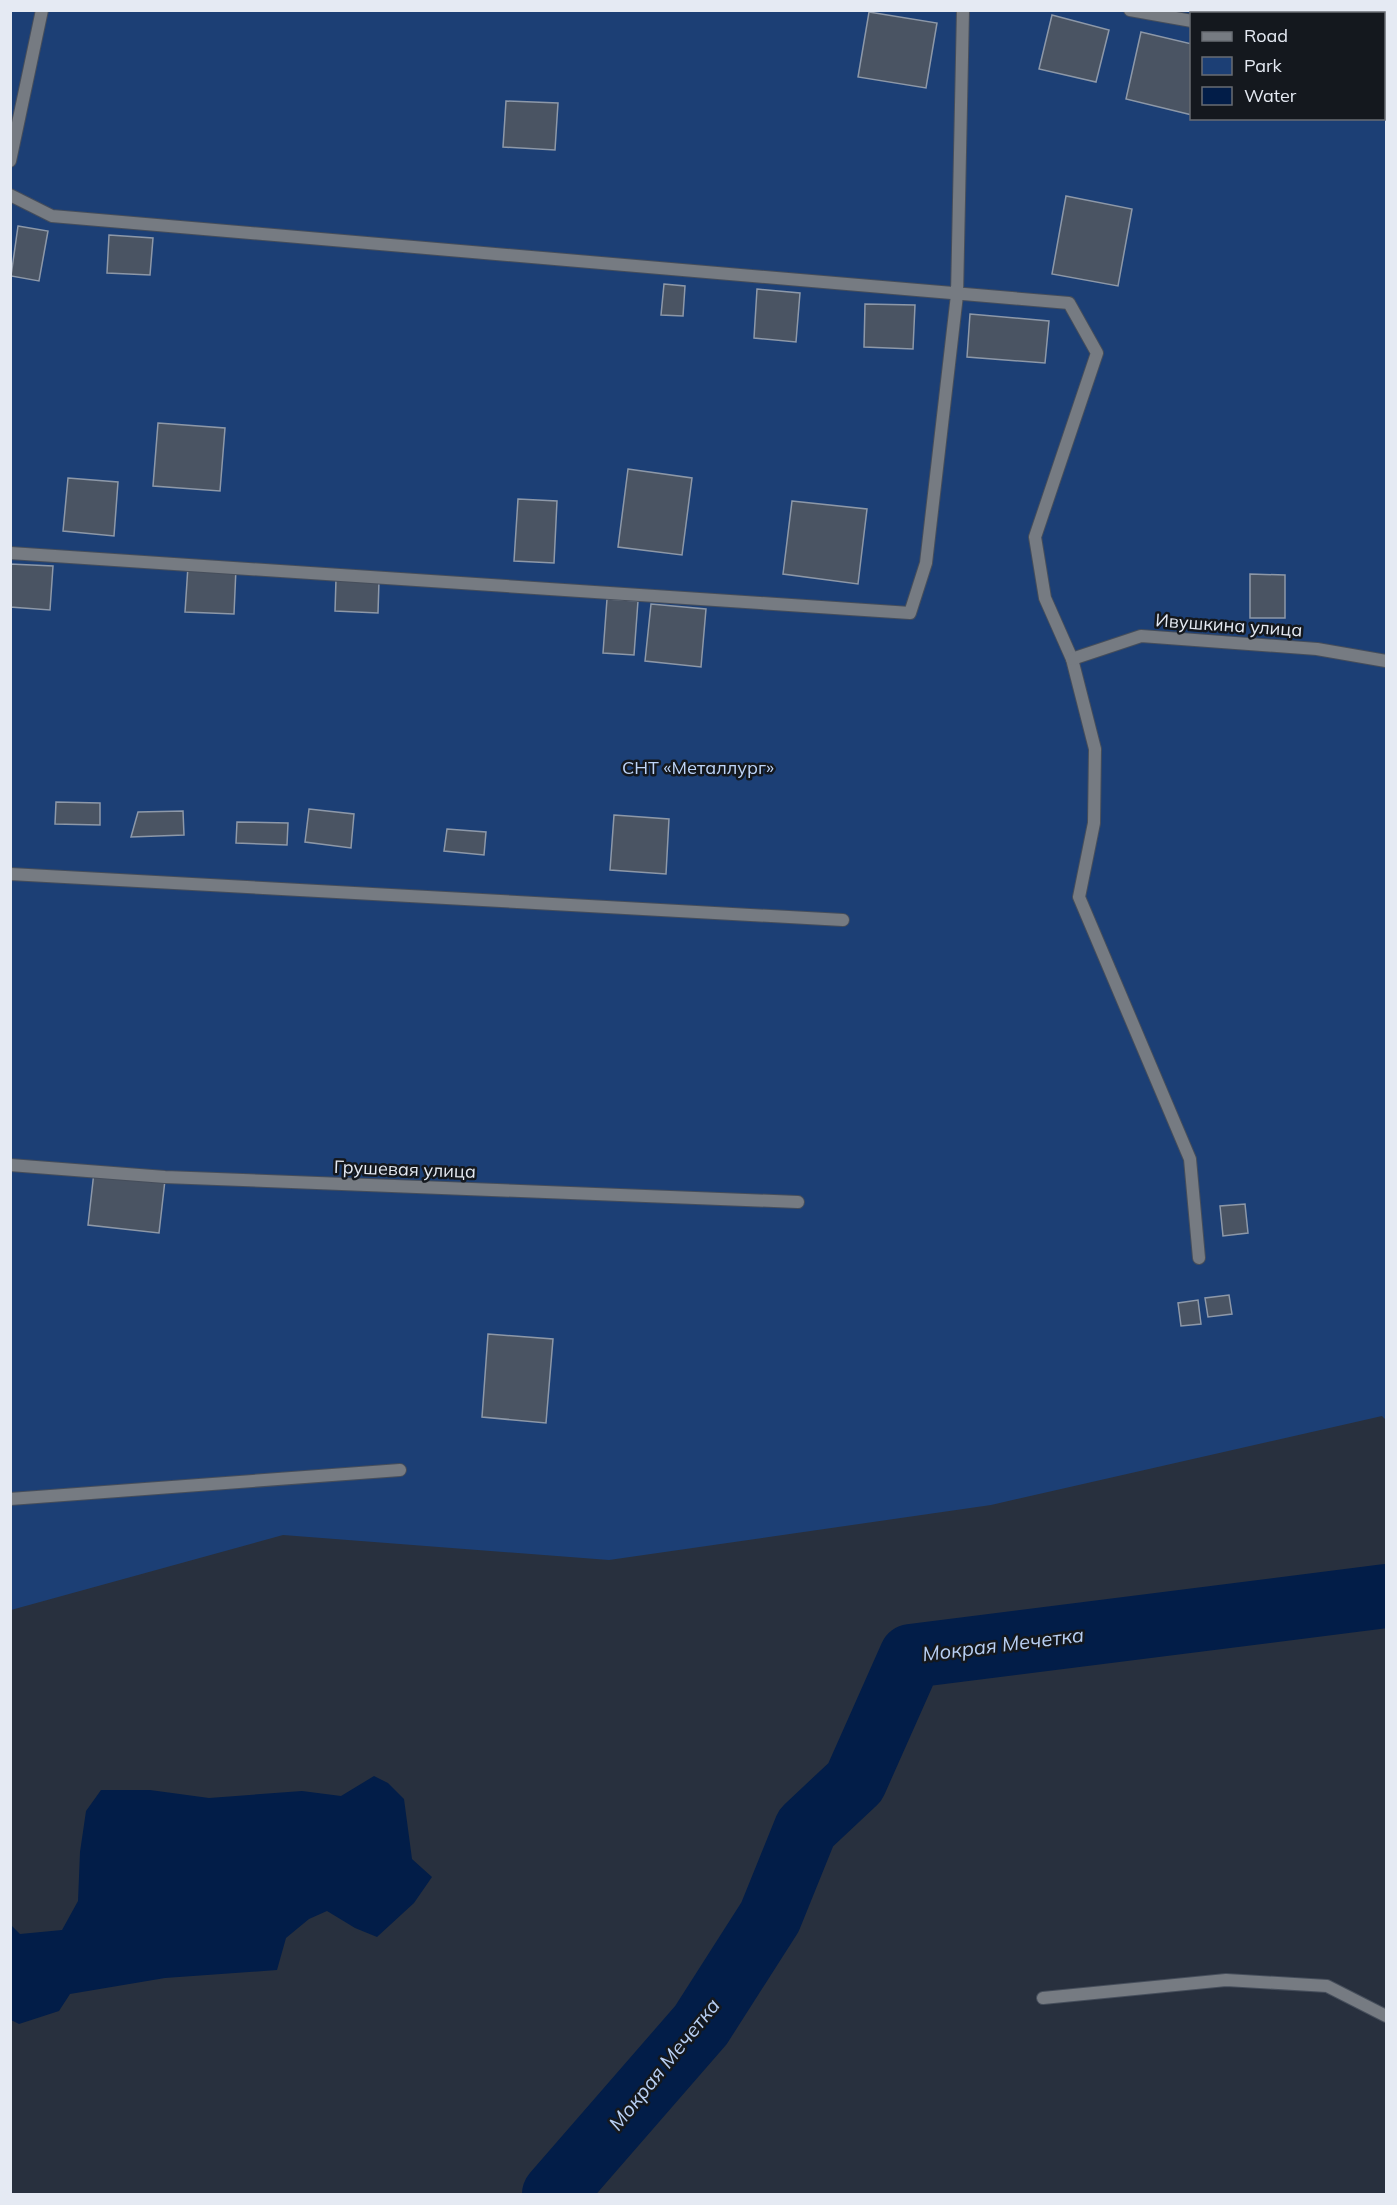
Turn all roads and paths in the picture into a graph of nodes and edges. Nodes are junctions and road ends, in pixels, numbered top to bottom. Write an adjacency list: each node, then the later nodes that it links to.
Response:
1 (42, 10): 5 (street)
2 (963, 10): 7 (street)
3 (1130, 10): 4 (street)
4 (1190, 21)
5 (10, 162)
6 (10, 195): 7 (street)
7 (957, 295): 8 (street); 9 (street)
8 (10, 553)
9 (1072, 659): 10 (street, Ивушкина улица); 15 (street)
10 (1386, 661)
11 (10, 874): 12 (street)
12 (843, 920)
13 (10, 1165): 14 (street, Грушевая улица)
14 (798, 1202)
15 (1199, 1258)
16 (400, 1470): 17 (street)
17 (10, 1499)
18 (1043, 1998): 19 (street)
19 (1386, 2016)

